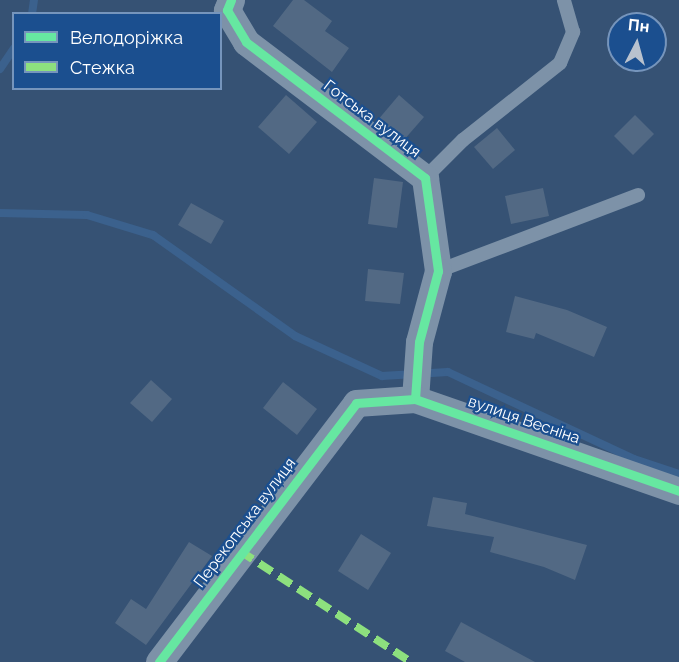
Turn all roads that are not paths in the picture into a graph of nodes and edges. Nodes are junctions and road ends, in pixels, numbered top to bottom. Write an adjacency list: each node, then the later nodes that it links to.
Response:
1 (231, 0): 3 (street, Готська вулиця)
2 (564, 0): 3 (lane)
3 (425, 178): 5 (street, Готська вулиця)
4 (638, 195): 5 (lane)
5 (438, 271): 6 (street, Готська вулиця)
6 (415, 390): 7 (street, вулиця Весніна); 8 (street, вулиця Весніна)
7 (356, 403): 9 (street, Перекопська вулиця)
8 (679, 490)
9 (159, 662)

